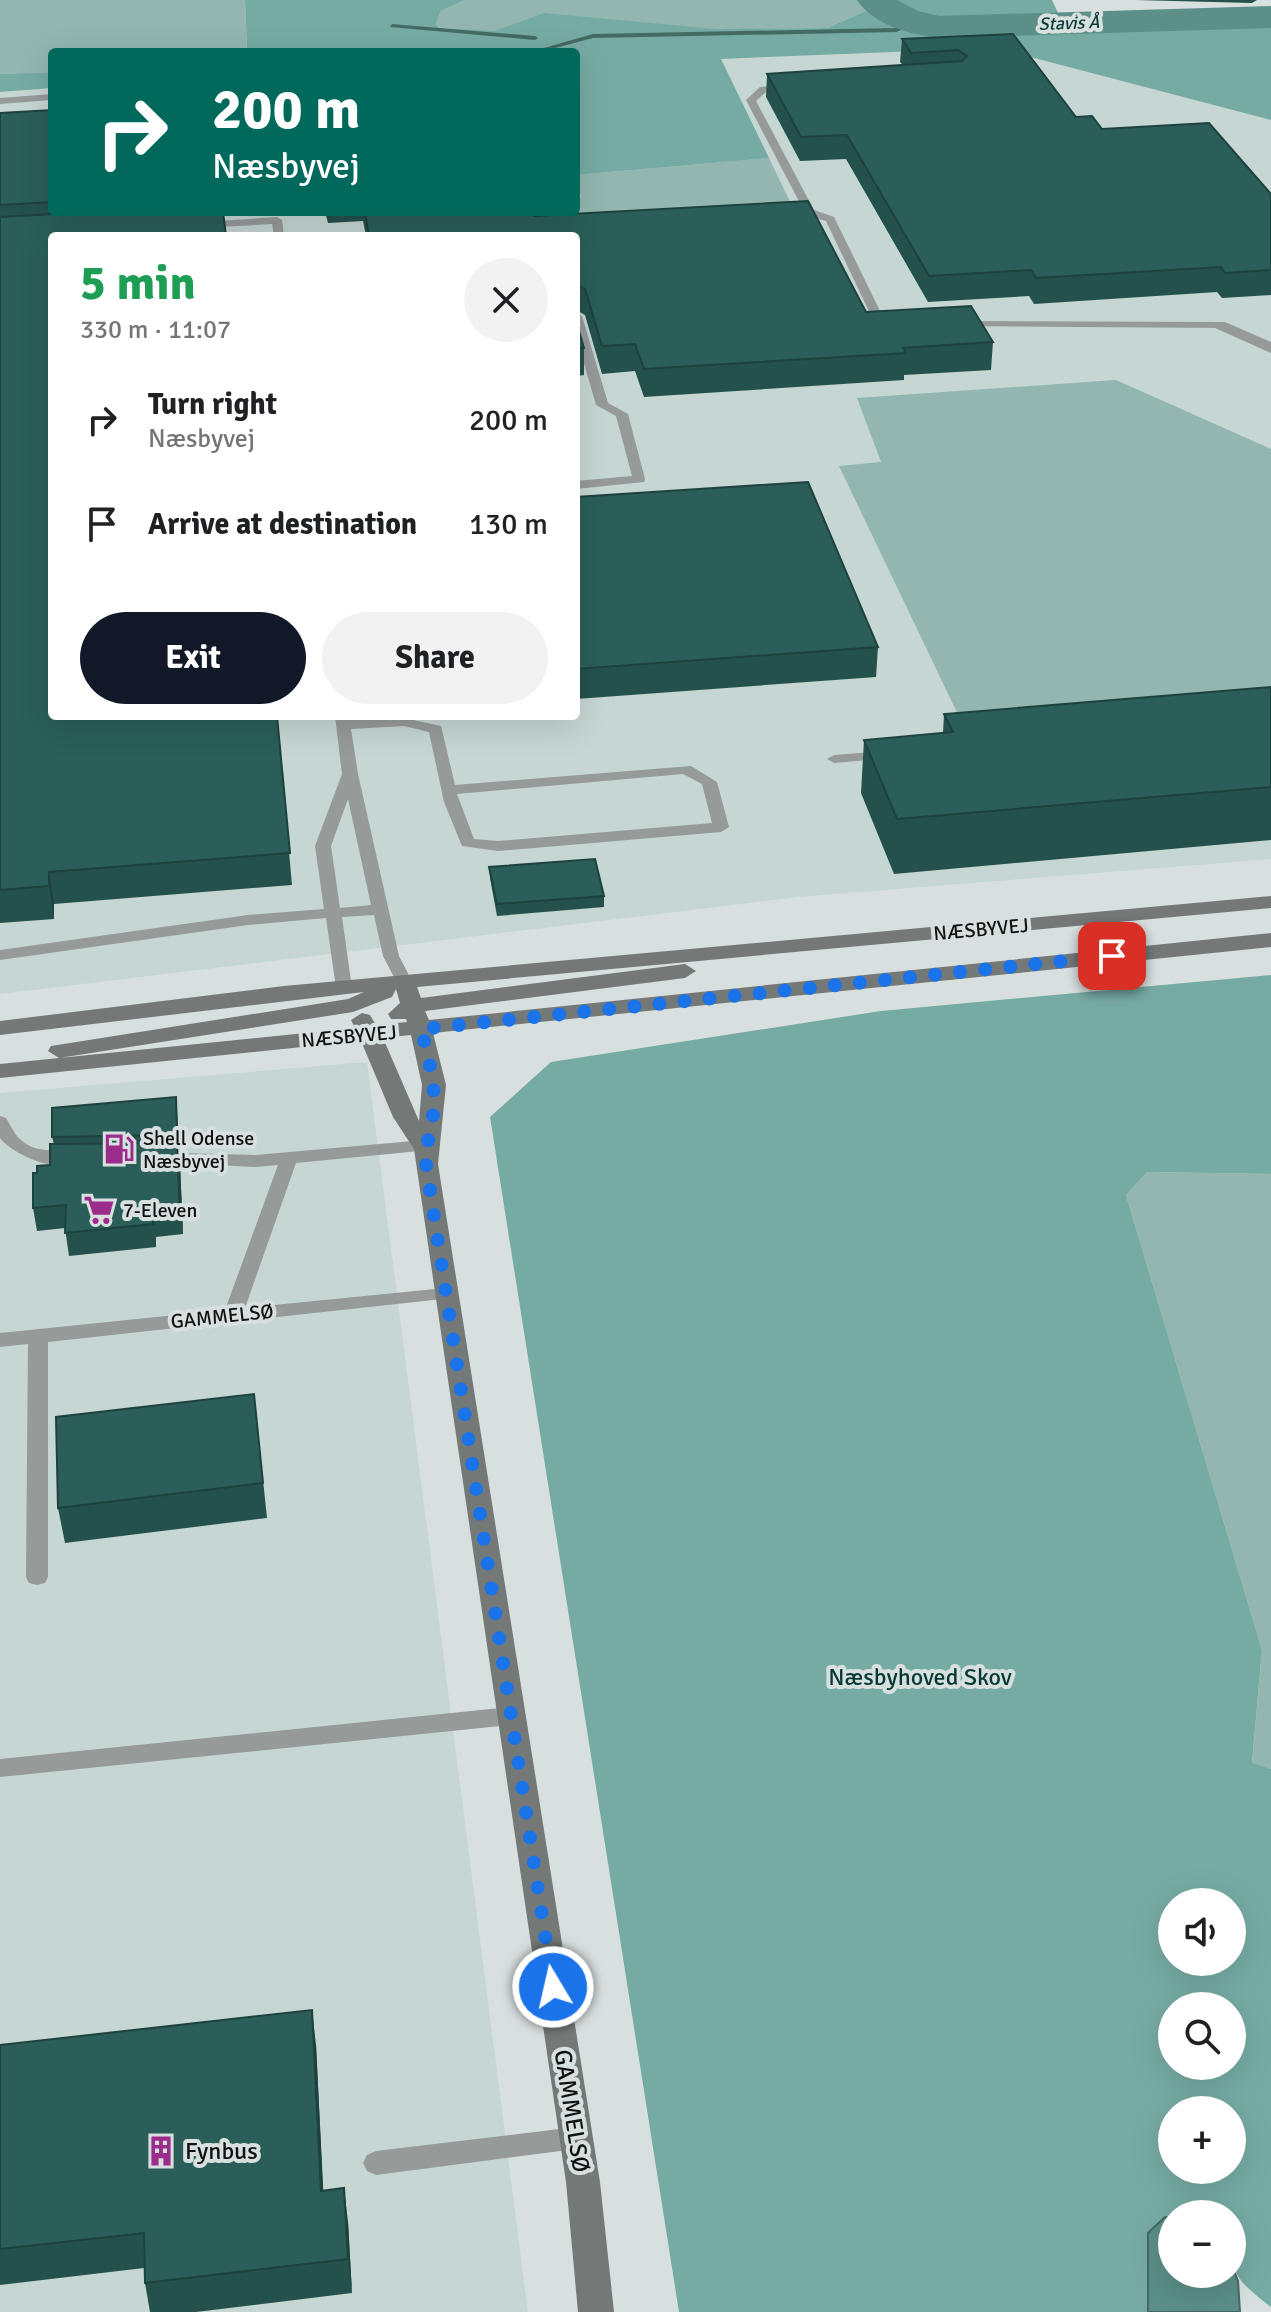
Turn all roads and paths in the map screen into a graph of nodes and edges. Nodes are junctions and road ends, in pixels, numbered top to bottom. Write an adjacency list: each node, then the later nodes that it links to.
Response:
1 (793, 87): 4 (lane)
2 (48, 97): 3 (lane)
3 (0, 101)
4 (810, 212): 5 (lane); 10 (lane)
5 (779, 214)
6 (565, 225): 8 (lane)
7 (185, 226): 9 (lane)
8 (551, 231)
9 (278, 232)
10 (912, 324)
11 (942, 324): 12 (lane)
12 (1220, 325): 14 (street)
13 (580, 330): 15 (lane)
14 (1271, 348)
15 (580, 485)
16 (342, 720): 19 (lane); 20 (lane)
17 (896, 754): 18 (lane)
18 (834, 759)
19 (350, 774): 22 (lane); 23 (lane)
20 (449, 790): 20 (lane)
21 (1271, 902): 25 (street, NÆSBYVEJ)
22 (382, 909): 23 (lane); 27 (lane)
23 (333, 913): 26 (lane); 28 (lane)
24 (1271, 940): 31 (street, NÆSBYVEJ)
25 (841, 942): 27 (street, NÆSBYVEJ); 29 (street)
26 (0, 955)
27 (405, 983): 28 (street, NÆSBYVEJ); 29 (street, GAMMELSØ)
28 (348, 997): 30 (street); 32 (street, GAMMELSØ); 33 (street)
29 (411, 1006): 31 (street, GAMMELSØ); 32 (street)
30 (0, 1028)
31 (421, 1029): 32 (street, NÆSBYVEJ); 35 (street, GAMMELSØ)
32 (370, 1033): 33 (street, NÆSBYVEJ); 35 (street, GAMMELSØ)
33 (0, 1069)
34 (0, 1122): 36 (lane)
35 (424, 1146): 38 (lane); 39 (street, GAMMELSØ)
36 (93, 1157)
37 (137, 1157): 38 (lane)
38 (289, 1158): 40 (lane)
39 (445, 1294): 40 (lane, GAMMELSØ); 44 (street, GAMMELSØ)
40 (233, 1314): 41 (lane, GAMMELSØ)
41 (38, 1335): 42 (lane, GAMMELSØ); 43 (lane)
42 (0, 1340)
43 (37, 1577)
44 (511, 1716): 45 (lane); 46 (street, GAMMELSØ)
45 (0, 1768)
46 (576, 2138): 47 (lane); 48 (street, GAMMELSØ)
47 (376, 2163)
48 (596, 2312)

